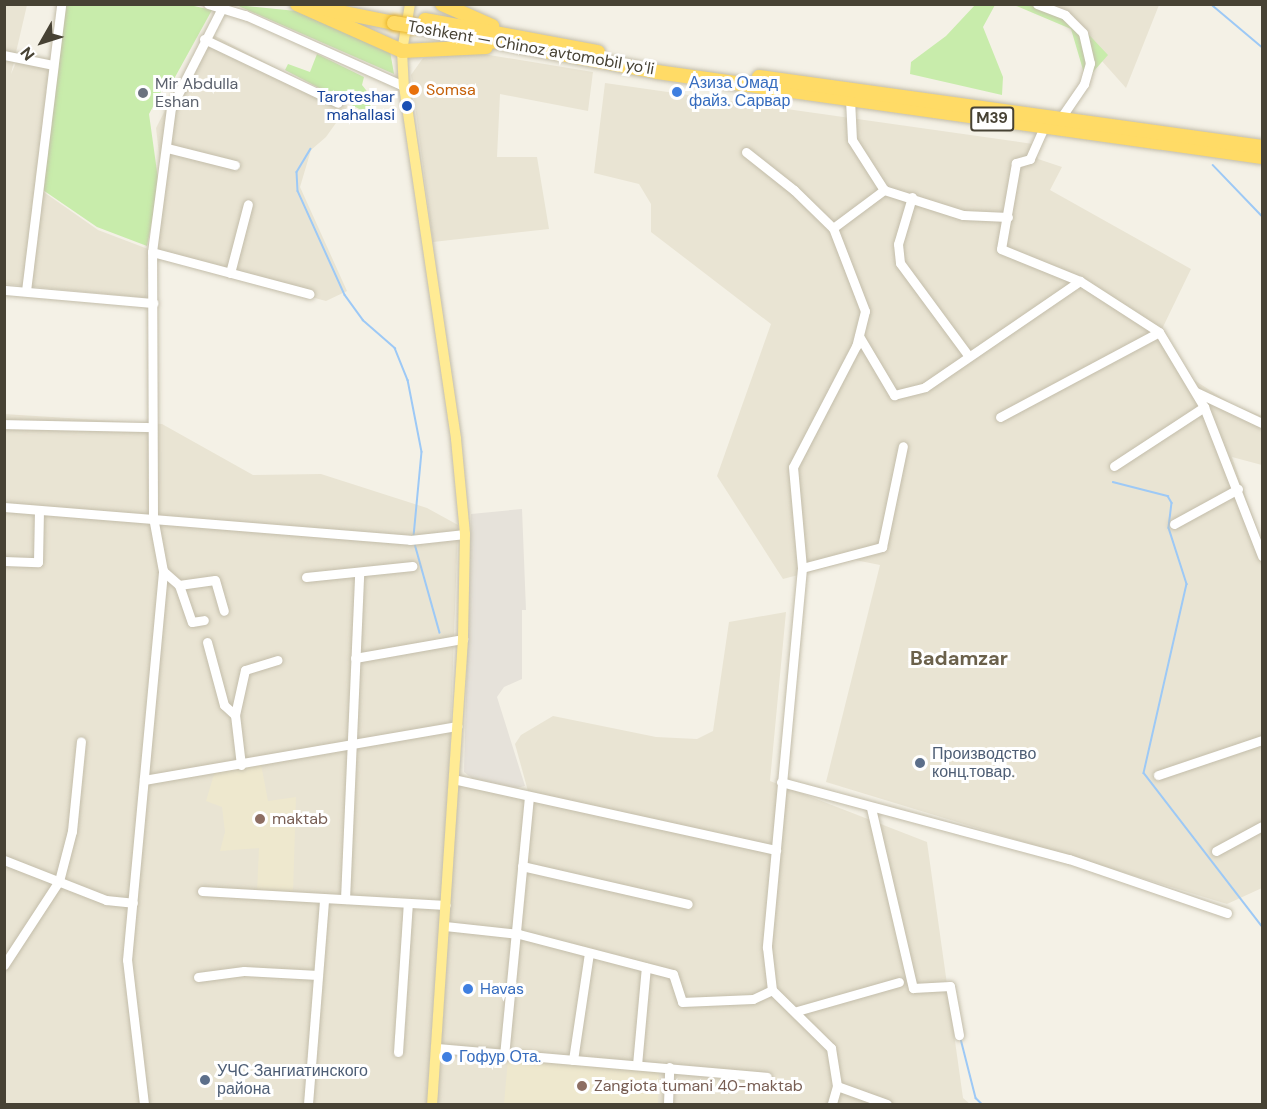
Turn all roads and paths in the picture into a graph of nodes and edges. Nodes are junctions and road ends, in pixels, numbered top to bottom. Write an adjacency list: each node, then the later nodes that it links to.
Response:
1 (61, 4): 14 (street)
2 (208, 4): 7 (street)
3 (298, 4): 9 (highway, Toshkent — Chinoz avtomobil yoʻli / M39); 12 (highway)
4 (345, 4): 9 (highway, Toshkent — Chinoz avtomobil yoʻli / M39)
5 (442, 4): 11 (highway)
6 (1037, 4): 18 (street)
7 (224, 6): 10 (street); 15 (street)
8 (412, 16): 9 (highway, Toshkent — Chinoz avtomobil yoʻli / M39, bridge); 11 (highway, Toshkent — Chinoz avtomobil yoʻli / M39); 12 (main road)
9 (395, 19)
10 (204, 39): 17 (street); 21 (street)
11 (527, 44): 12 (highway); 16 (highway, Toshkent — Chinoz avtomobil yoʻli / M39); 18 (highway, Toshkent — Chinoz avtomobil yoʻli / M39)
12 (402, 51): 15 (main road)
13 (4, 55): 14 (street)
14 (53, 65): 34 (street)
15 (404, 86): 54 (main road)
16 (850, 99): 19 (highway, Toshkent — Chinoz avtomobil yoʻli / M39); 25 (street)
17 (338, 103)
18 (1060, 119): 20 (highway, Toshkent — Chinoz avtomobil yoʻli / M39)
19 (1044, 127): 23 (highway, Toshkent — Chinoz avtomobil yoʻli / M39); 28 (street)
20 (1263, 147)
21 (166, 148): 24 (street); 30 (street)
22 (746, 152): 29 (street)
23 (1263, 157)
24 (235, 165)
25 (884, 190): 26 (street); 29 (street)
26 (912, 197): 28 (street); 39 (street)
27 (248, 204): 31 (street)
28 (1008, 217): 32 (street)
29 (833, 228): 38 (street)
30 (152, 252): 31 (street); 36 (street)
31 (230, 273): 35 (street)
32 (1080, 281): 37 (street); 39 (street)
33 (4, 290): 34 (street)
34 (26, 291): 36 (street)
35 (310, 294)
36 (153, 303): 45 (street)
37 (1159, 332): 40 (street); 42 (street)
38 (859, 336): 39 (street); 58 (street)
39 (967, 354)
40 (1196, 392): 41 (street); 43 (street)
41 (1204, 407): 48 (street); 49 (street)
42 (1000, 417)
43 (1263, 423)
44 (5, 424): 45 (street); 46 (street)
45 (152, 427): 52 (street)
46 (4, 431)
47 (903, 446): 58 (street)
48 (1114, 466)
49 (1238, 489): 53 (street); 55 (street)
50 (4, 507): 51 (street)
51 (39, 510): 52 (street); 56 (street)
52 (153, 517): 54 (street); 59 (street)
53 (1174, 524)
54 (465, 534): 65 (main road)
55 (1263, 556)
56 (4, 561)
57 (412, 566): 60 (street)
58 (802, 568): 78 (street)
59 (163, 571): 62 (street); 77 (street)
60 (358, 572): 61 (street); 67 (street)
61 (306, 577)
62 (179, 585): 63 (street); 64 (street)
63 (224, 611)
64 (204, 620)
65 (463, 639): 67 (street); 70 (main road)
66 (207, 642): 69 (street)
67 (355, 658): 73 (street)
68 (278, 660): 69 (street)
69 (235, 715): 74 (street)
70 (457, 726): 73 (street); 76 (main road)
71 (1263, 740): 75 (street)
72 (81, 741): 86 (street)
73 (351, 746): 74 (street); 89 (street)
74 (241, 765): 77 (street)
75 (1158, 775)
76 (453, 779): 79 (street); 93 (main road)
77 (144, 780): 90 (street)
78 (781, 782): 80 (street); 82 (street)
79 (529, 797): 82 (street); 85 (street)
80 (871, 808): 94 (street); 105 (street)
81 (1263, 826): 83 (street)
82 (776, 850): 103 (street)
83 (1216, 852)
84 (4, 860): 86 (street)
85 (522, 866): 92 (street); 96 (street)
86 (59, 881): 90 (street); 98 (street)
87 (202, 891): 88 (street)
88 (324, 899): 89 (street); 100 (street)
89 (345, 899): 91 (street)
90 (133, 903): 114 (street)
91 (408, 903): 93 (street); 107 (street)
92 (688, 904)
93 (446, 905): 95 (main road)
94 (1227, 913)
95 (445, 926): 96 (street); 106 (main road)
96 (519, 934): 97 (street); 108 (street)
97 (590, 953): 99 (street); 109 (street)
98 (4, 965)
99 (646, 967): 103 (street); 110 (street)
100 (318, 975): 101 (street); 115 (street)
101 (198, 977)
102 (899, 982): 104 (street)
103 (772, 990): 104 (street)
104 (798, 1011): 113 (street)
105 (959, 1035)
106 (436, 1048): 108 (street); 116 (main road)
107 (398, 1052)
108 (504, 1056): 109 (street)
109 (573, 1060): 110 (street)
110 (637, 1065): 111 (street)
111 (669, 1067): 112 (street); 117 (street)
112 (767, 1077)
113 (837, 1086): 118 (street); 119 (street)
114 (144, 1104)
115 (308, 1104)
116 (432, 1104)
117 (668, 1104)
118 (832, 1104)
119 (887, 1104)

